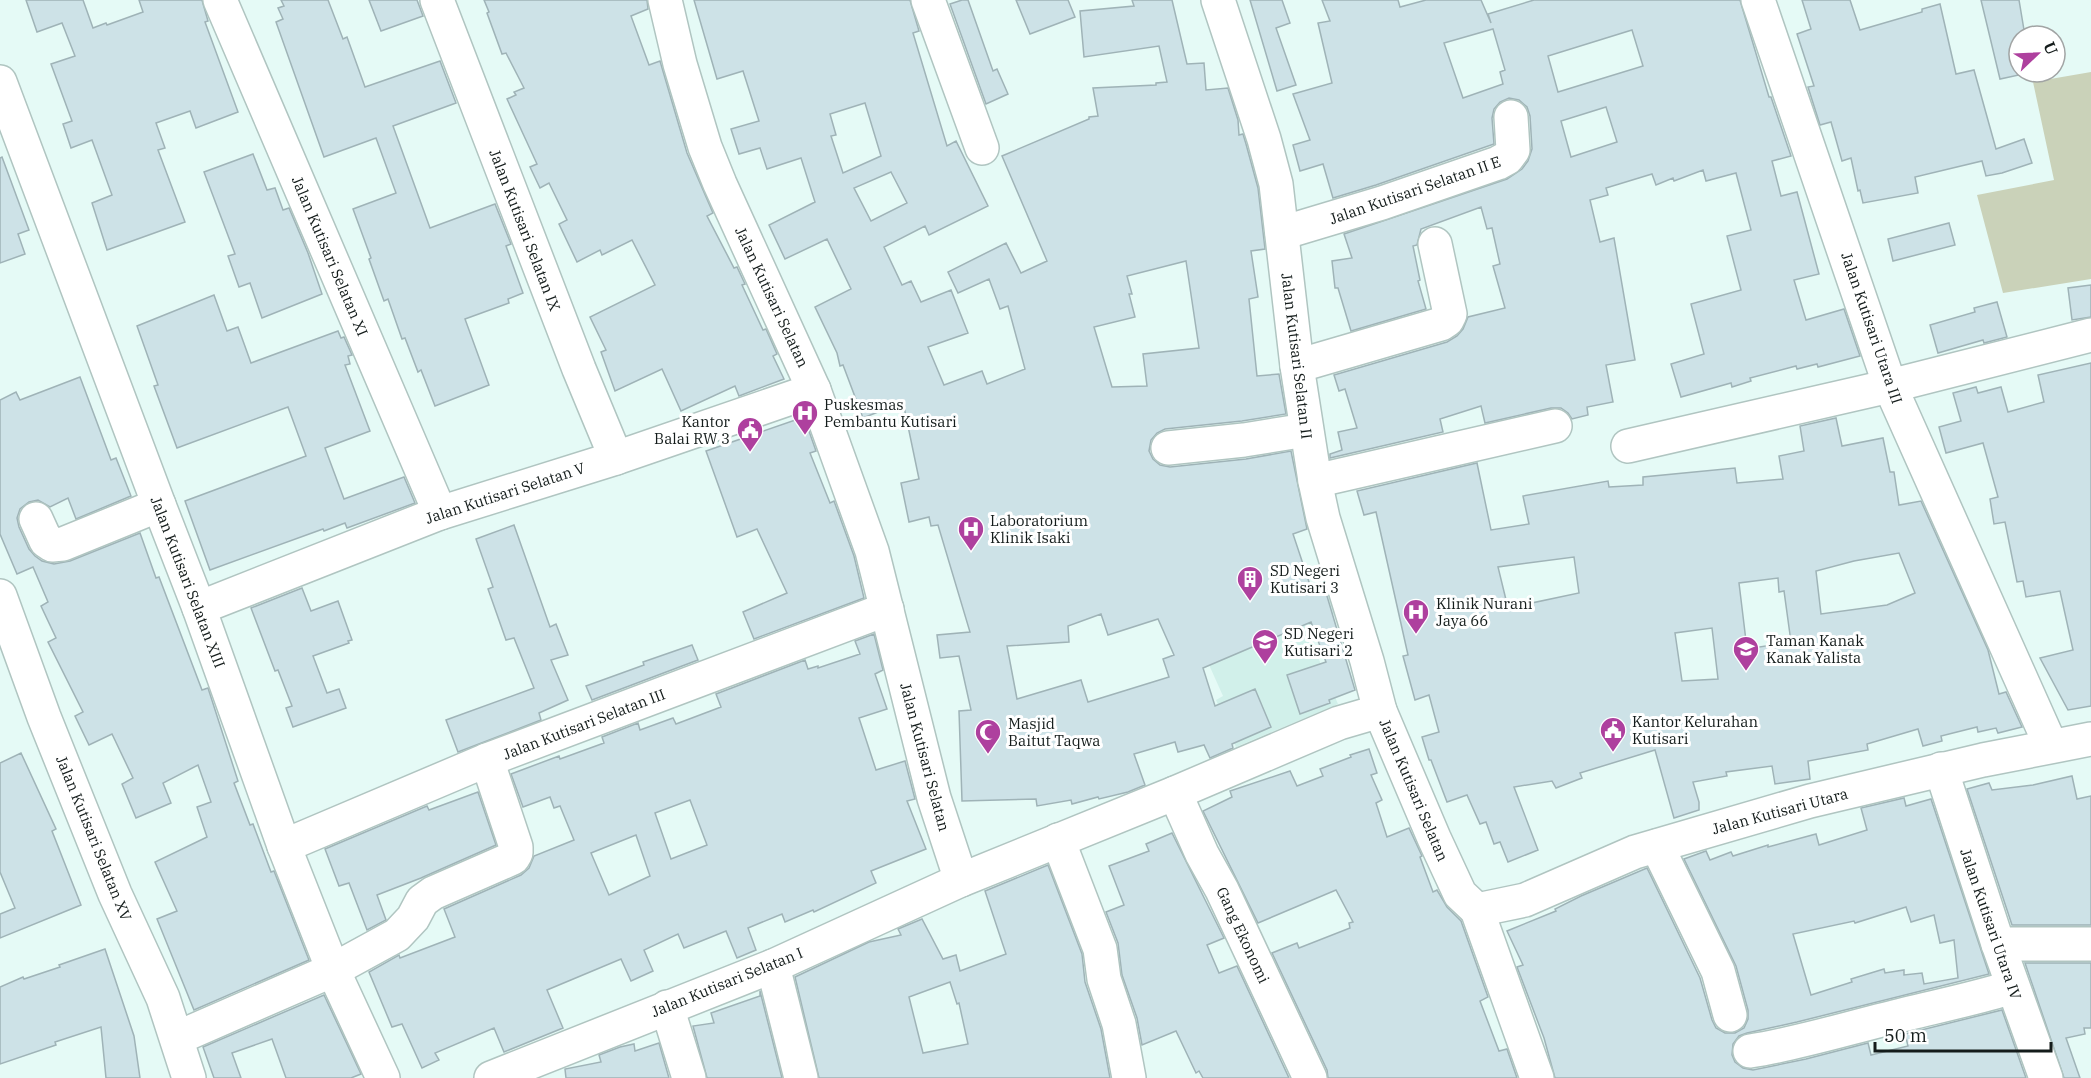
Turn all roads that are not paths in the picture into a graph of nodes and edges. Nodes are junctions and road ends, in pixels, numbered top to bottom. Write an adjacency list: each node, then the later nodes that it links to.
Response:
1 (220, 0): 23 (street, Jalan Kutisari Selatan XI)
2 (437, 0): 20 (street, Jalan Kutisari Selatan IX)
3 (665, 0): 15 (street, Jalan Kutisari Selatan)
4 (928, 0): 9 (street)
5 (1218, 0): 10 (street, Jalan Kutisari Selatan II)
6 (1758, 0): 14 (street, Jalan Kutisari Utara III)
7 (0, 82): 22 (street, Jalan Kutisari Selatan XIII)
8 (1511, 117): 10 (street, Jalan Kutisari Selatan II E)
9 (982, 148)
10 (1282, 233): 13 (street, Jalan Kutisari Selatan II)
11 (1435, 244): 13 (street)
12 (2091, 335): 14 (street)
13 (1297, 366): 17 (street, Jalan Kutisari Selatan II)
14 (1890, 386): 18 (street); 30 (street, Jalan Kutisari Utara III)
15 (814, 390): 20 (street, Jalan Kutisari Selatan V); 27 (street, Jalan Kutisari Selatan)
16 (1554, 426): 21 (street)
17 (1306, 430): 19 (street); 21 (street, Jalan Kutisari Selatan II)
18 (1628, 446)
19 (1168, 448)
20 (616, 458): 23 (street, Jalan Kutisari Selatan V)
21 (1315, 481): 28 (street, Jalan Kutisari Selatan II)
22 (159, 505): 24 (street); 26 (street, Jalan Kutisari Selatan XIII)
23 (440, 513): 26 (street, Jalan Kutisari Selatan V)
24 (36, 519)
25 (0, 596): 46 (street, Jalan Kutisari Selatan XV)
26 (199, 608): 35 (street, Jalan Kutisari Selatan XIII)
27 (887, 609): 31 (street, Jalan Kutisari Selatan III); 37 (street, Jalan Kutisari Selatan)
28 (1380, 711): 33 (street, Jalan Kutisari Selatan); 38 (street, Jalan Kutisari Selatan)
29 (2091, 739): 30 (street, Jalan Kutisari Utara)
30 (2051, 746): 32 (street, Jalan Kutisari Utara)
31 (487, 760): 35 (street, Jalan Kutisari Selatan III); 42 (street)
32 (1941, 769): 36 (street, Jalan Kutisari Utara); 39 (street, Jalan Kutisari Utara IV)
33 (1175, 793): 34 (street, Jalan Kutisari Selatan); 54 (street, Gang Ekonomi)
34 (1058, 840): 37 (street, Jalan Kutisari Selatan); 53 (street)
35 (284, 846): 42 (street, Jalan Kutisari Selatan XIII)
36 (1657, 846): 38 (street, Jalan Kutisari Utara); 45 (street)
37 (961, 880): 41 (street, Jalan Kutisari Selatan I)
38 (1477, 910): 55 (street)
39 (1998, 944): 40 (street); 43 (street, Jalan Kutisari Utara IV)
40 (2091, 944)
41 (773, 966): 44 (street, Jalan Kutisari Selatan I); 52 (street)
42 (333, 970): 46 (street); 49 (street, Jalan Kutisari Selatan XIII)
43 (2012, 987): 47 (street); 56 (street, Jalan Kutisari Utara IV)
44 (667, 1007): 50 (street, Jalan Kutisari Selatan I); 51 (street)
45 (1730, 1015)
46 (177, 1038): 48 (street, Jalan Kutisari Selatan XV)
47 (1750, 1051)
48 (189, 1078)
49 (383, 1078)
50 (491, 1078)
51 (688, 1078)
52 (801, 1078)
53 (1129, 1078)
54 (1310, 1078)
55 (1537, 1078)
56 (2046, 1078)

